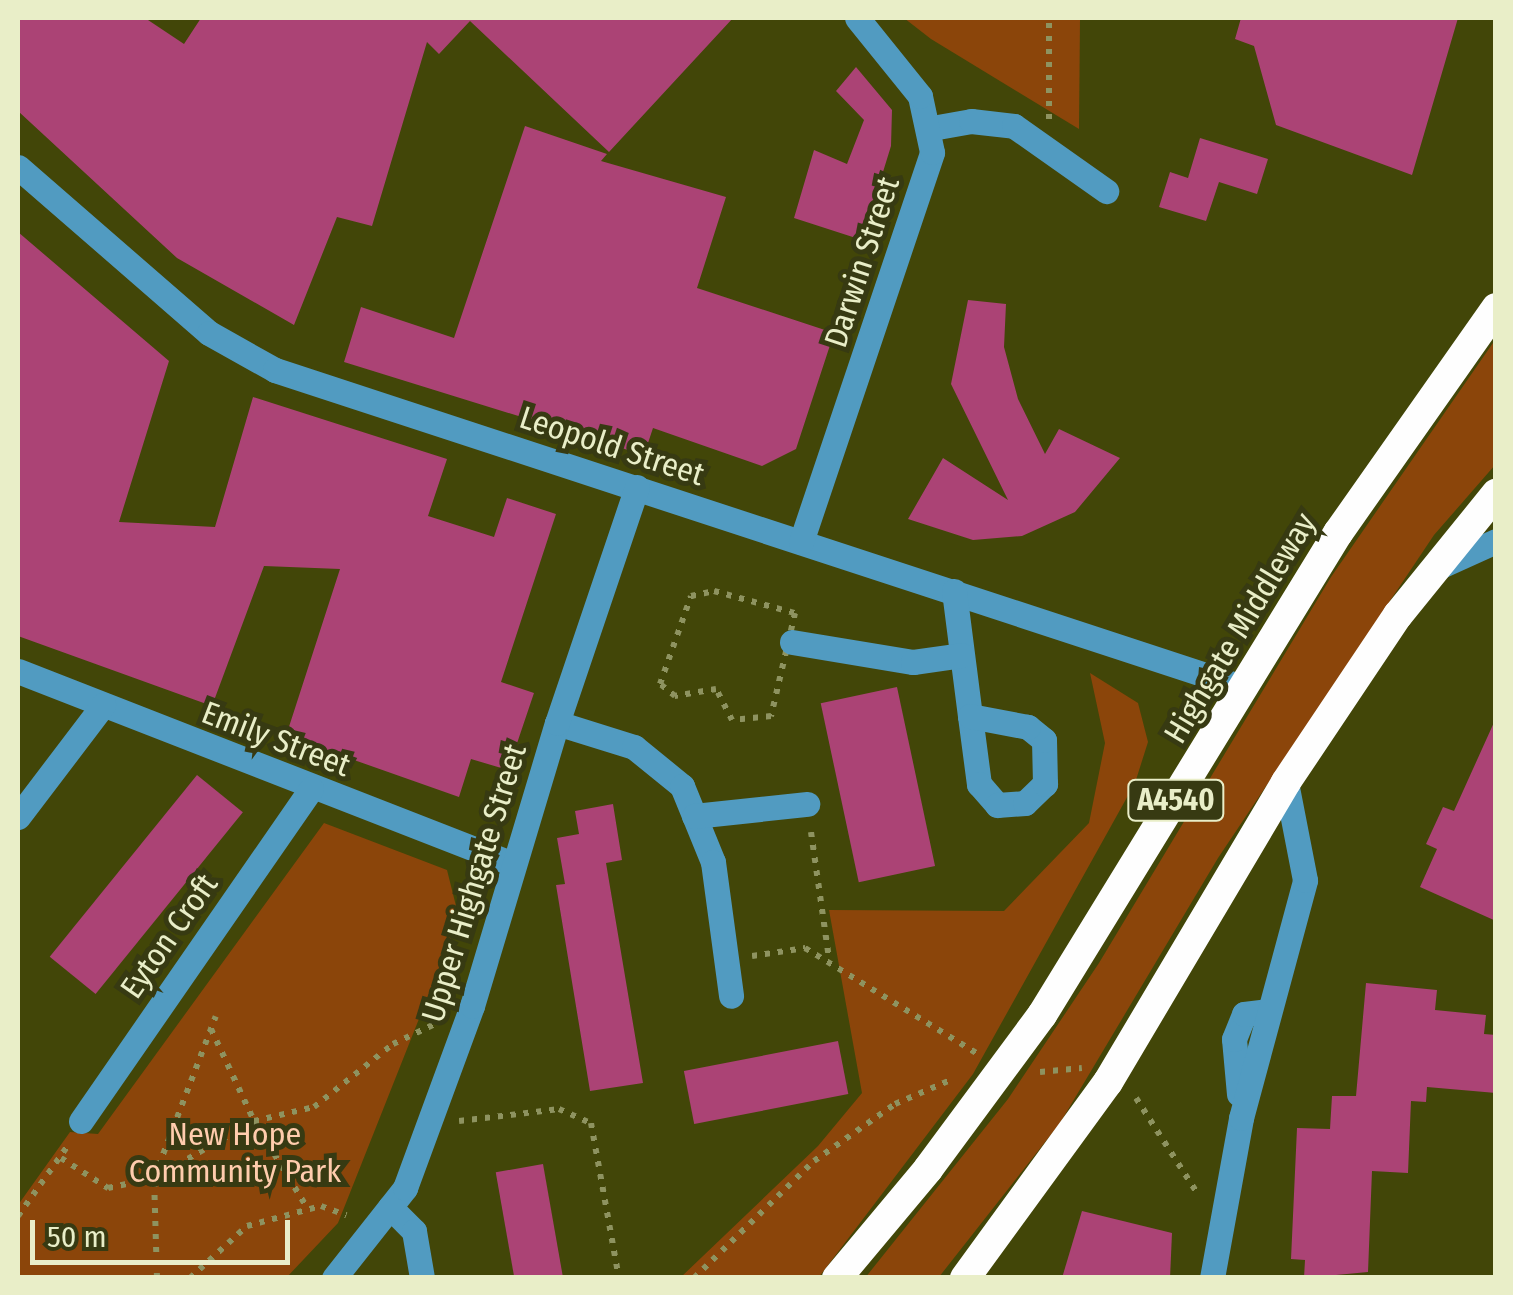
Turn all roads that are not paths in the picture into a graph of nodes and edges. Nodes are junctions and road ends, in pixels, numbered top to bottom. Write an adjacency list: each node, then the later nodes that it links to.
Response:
1 (857, 18): 2 (street)
2 (932, 128): 4 (street); 9 (street, Darwin Street)
3 (18, 167): 6 (street, Leopold Street)
4 (1106, 192)
5 (1496, 308): 15 (highway, Highgate Middleway / A4540)
6 (637, 487): 9 (street, Leopold Street); 18 (street, Upper Highgate Street)
7 (1496, 494): 10 (highway, A4540)
8 (1496, 541): 10 (street)
9 (800, 542): 11 (street, Leopold Street)
10 (1428, 572): 19 (highway, A4540)
11 (954, 591): 13 (street); 15 (street, Leopold Street)
12 (792, 642): 13 (street)
13 (962, 655): 17 (street)
14 (18, 671): 16 (street, Emily Street)
15 (1242, 687): 30 (highway, Highgate Middleway / A4540)
16 (103, 705): 20 (street, Emily Street); 23 (street)
17 (970, 716)
18 (557, 723): 22 (street); 24 (street, Upper Highgate Street)
19 (1286, 782): 31 (highway, A4540); 32 (street)
20 (311, 789): 24 (street, Emily Street); 26 (street, Eyton Croft)
21 (807, 804): 22 (street)
22 (694, 816): 25 (street)
23 (18, 817)
24 (513, 864): 27 (street, Upper Highgate Street)
25 (731, 996)
26 (80, 1121)
27 (383, 1217): 28 (street, Upper Highgate Street); 29 (street)
28 (334, 1278)
29 (422, 1278)
30 (838, 1278)
31 (965, 1278)
32 (1212, 1278)

